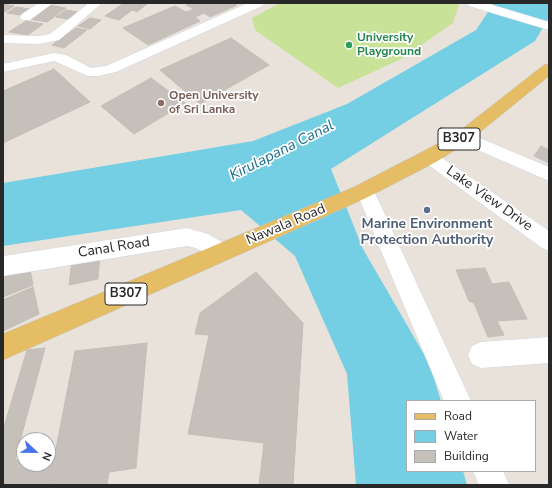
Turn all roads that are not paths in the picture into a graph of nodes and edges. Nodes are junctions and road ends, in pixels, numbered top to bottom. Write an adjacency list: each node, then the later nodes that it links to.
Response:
1 (47, 3): 5 (street)
2 (96, 3): 7 (street)
3 (258, 3): 8 (street)
4 (477, 4): 6 (street)
5 (26, 18)
6 (549, 26)
7 (3, 39)
8 (3, 68)
9 (546, 75): 10 (main road, Nawala Road / B307)
10 (463, 137): 11 (main road, Nawala Road / B307); 12 (street)
11 (429, 157): 13 (main road, Nawala Road / B307); 14 (street, Lake View Drive)
12 (549, 174)
13 (362, 192): 15 (main road, Nawala Road / B307); 20 (street)
14 (549, 242)
15 (221, 252): 16 (street, Canal Road); 17 (main road, Nawala Road / B307)
16 (3, 266)
17 (3, 347)
18 (549, 350): 19 (street)
19 (481, 355)
20 (458, 400)
21 (488, 472): 22 (street)
22 (494, 485)

